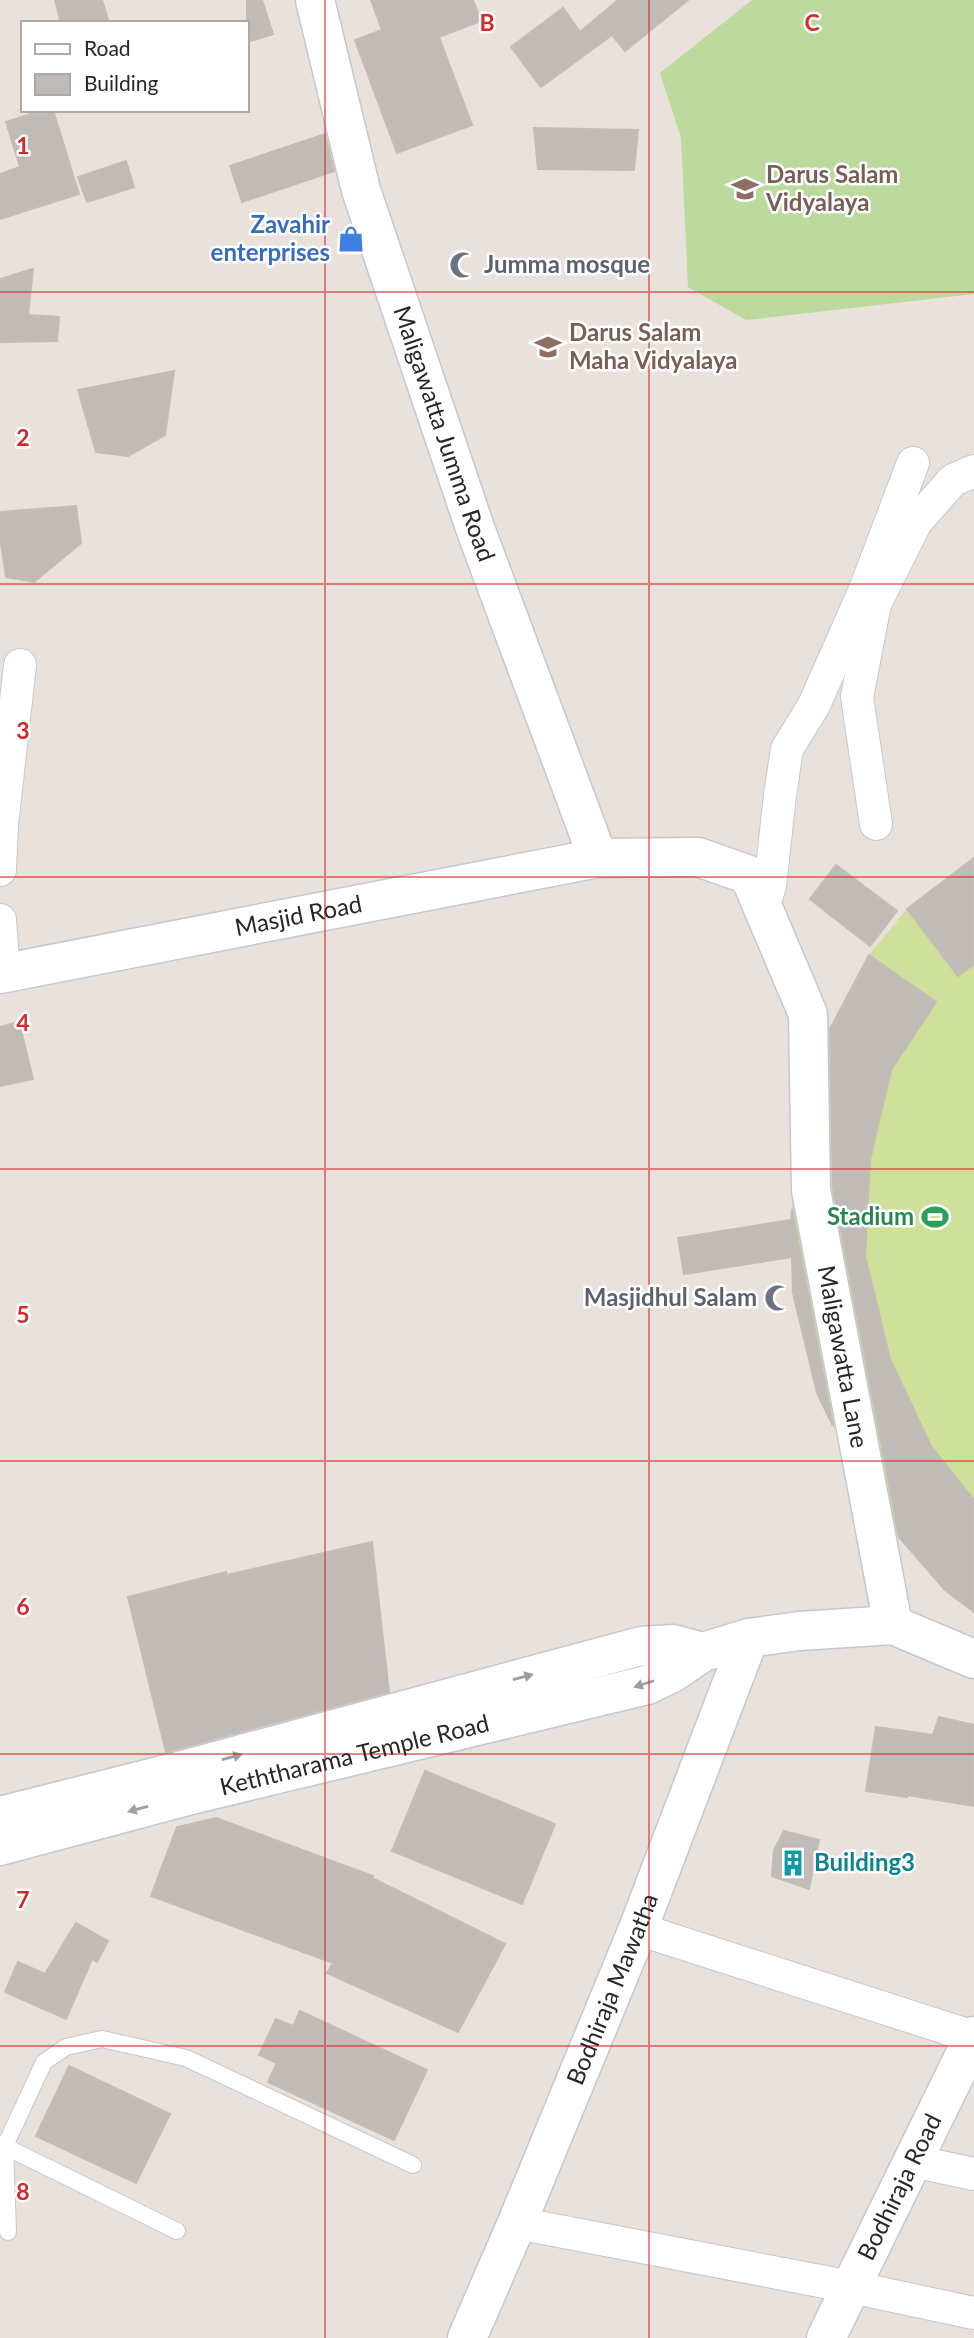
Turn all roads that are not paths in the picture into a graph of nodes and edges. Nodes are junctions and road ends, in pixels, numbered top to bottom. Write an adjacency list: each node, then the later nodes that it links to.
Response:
1 (314, 0): 6 (street, Maligawatta Jumma Road)
2 (912, 463): 8 (street)
3 (974, 471): 5 (street)
4 (20, 665): 7 (street)
5 (876, 824)
6 (598, 859): 8 (street, Maligawatta Lane); 10 (street, Masjid Road)
7 (0, 870)
8 (763, 907): 11 (street, Maligawatta Lane)
9 (0, 920): 10 (street)
10 (2, 973)
11 (893, 1625): 12 (street, Keththarama Temple Road); 13 (street, Keththarama Temple Road)
12 (749, 1638): 14 (street, Keththarama Temple Road); 17 (street, Bodhiraja Mawatha)
13 (974, 1659)
14 (191, 1782): 15 (street, Keththarama Temple Road); 16 (street, Keththarama Temple Road, one-way to 16)
15 (0, 1816)
16 (0, 1846)
17 (638, 1929): 18 (street); 23 (street, Bodhiraja Mawatha)
18 (974, 2037): 20 (street, Bodhiraja Road)
19 (3, 2145): 21 (lane); 24 (lane); 25 (lane)
20 (913, 2161): 22 (street); 26 (street, Bodhiraja Road)
21 (413, 2165)
22 (974, 2174)
23 (517, 2223): 26 (street); 28 (street, Bodhiraja Mawatha)
24 (177, 2231)
25 (8, 2232)
26 (851, 2287): 27 (street); 29 (street, Bodhiraja Road)
27 (974, 2313)
28 (467, 2338)
29 (826, 2338)

